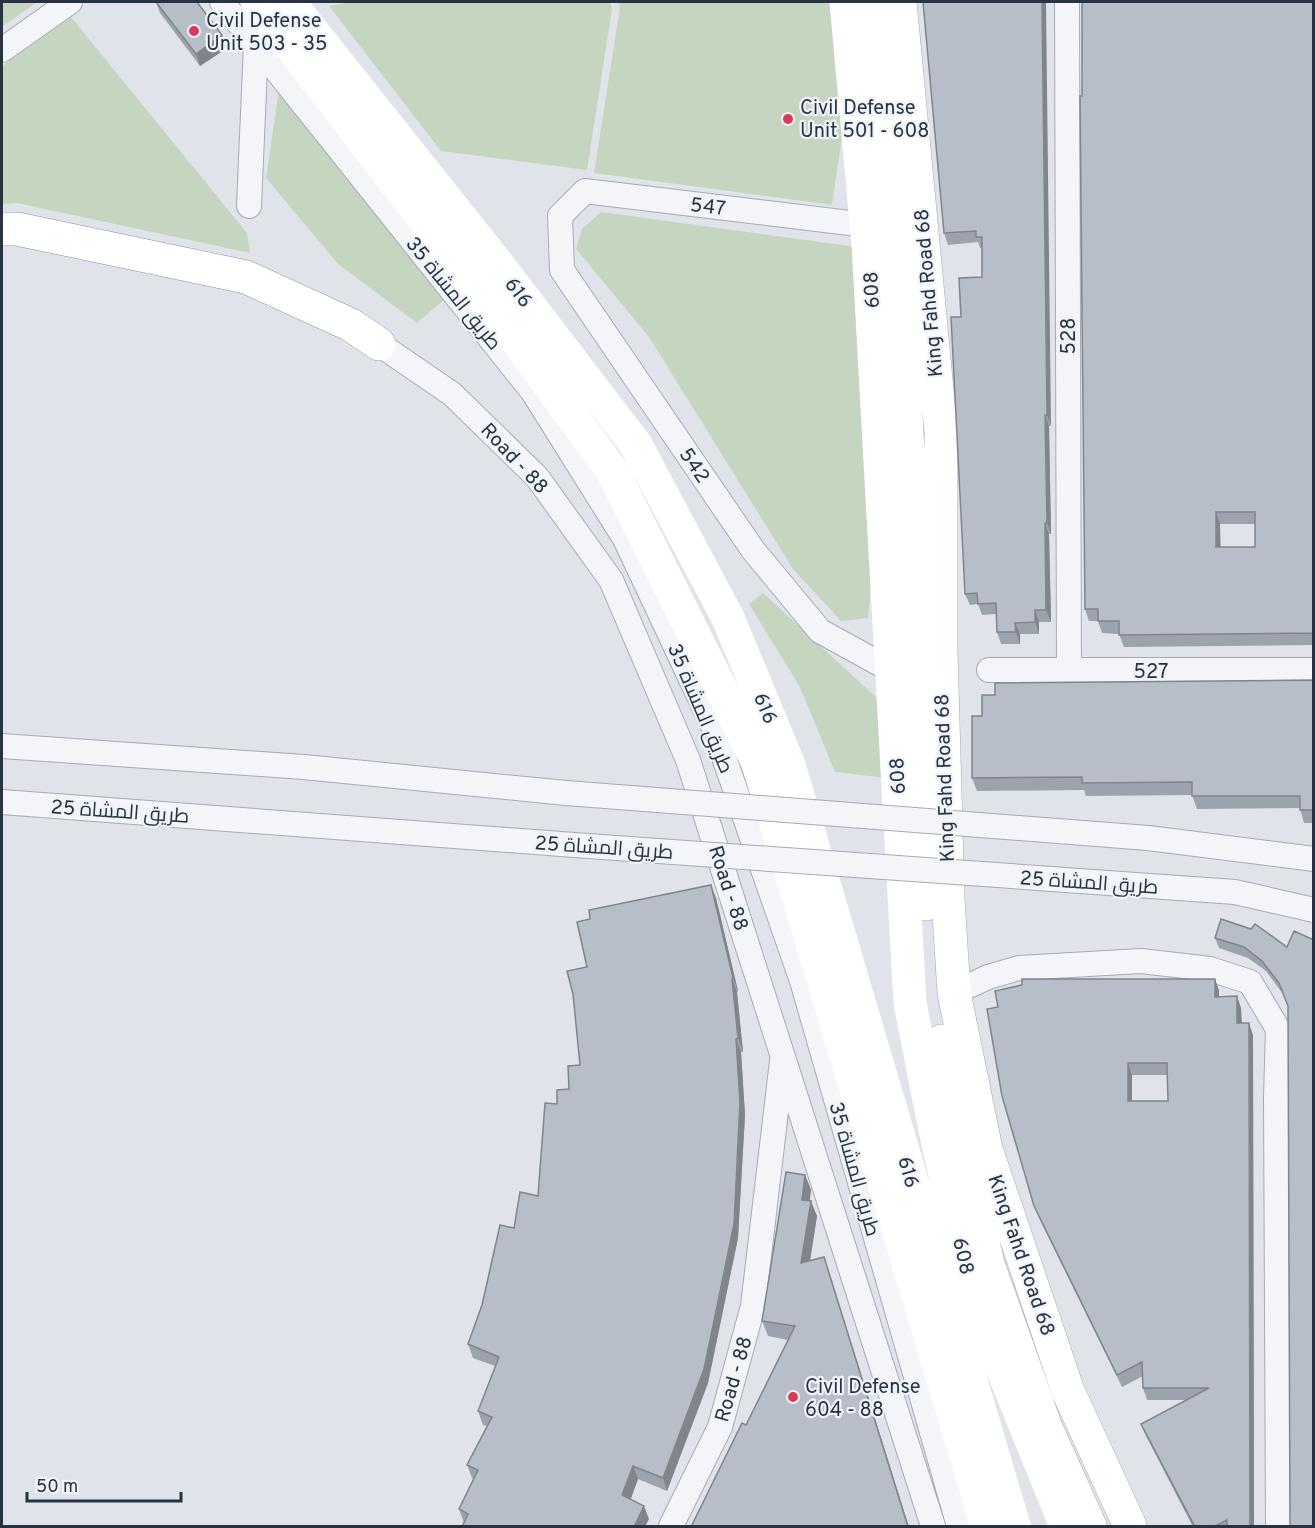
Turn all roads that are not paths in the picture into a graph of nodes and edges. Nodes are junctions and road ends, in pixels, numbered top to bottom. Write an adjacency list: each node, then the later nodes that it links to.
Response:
1 (70, 2): 10 (street)
2 (222, 2): 9 (street, طريق المشاة 35)
3 (257, 2): 30 (main road, 616)
4 (289, 2): 31 (main road, 616)
5 (846, 2): 13 (main road, 608)
6 (874, 2): 33 (main road, King Fahd Road 68)
7 (900, 2): 24 (main road, King Fahd Road 68)
8 (1067, 2): 19 (street, 528)
9 (256, 44): 11 (street); 25 (street, طريق المشاة 35)
10 (2, 50)
11 (249, 206)
12 (560, 216): 13 (street, 547); 16 (street, 542)
13 (866, 225): 16 (main road, 608)
14 (2, 229): 15 (main road)
15 (379, 344): 26 (street, Road - 88)
16 (891, 670): 32 (main road, 608)
17 (989, 670): 19 (street, 527)
18 (1314, 670): 19 (street, 527)
19 (1069, 671)
20 (2, 746): 22 (street, bridge)
21 (2, 802): 23 (street, طريق المشاة 25, bridge)
22 (1314, 859)
23 (1314, 910)
24 (954, 993): 34 (main road, King Fahd Road 68); 35 (street)
25 (818, 1043): 26 (street); 29 (street, طريق المشاة 35)
26 (783, 1053): 27 (street, Road - 88); 28 (street)
27 (671, 1527)
28 (933, 1527)
29 (959, 1527)
30 (987, 1527)
31 (1014, 1527)
32 (1066, 1527)
33 (1090, 1527)
34 (1130, 1527)
35 (1278, 1527)

